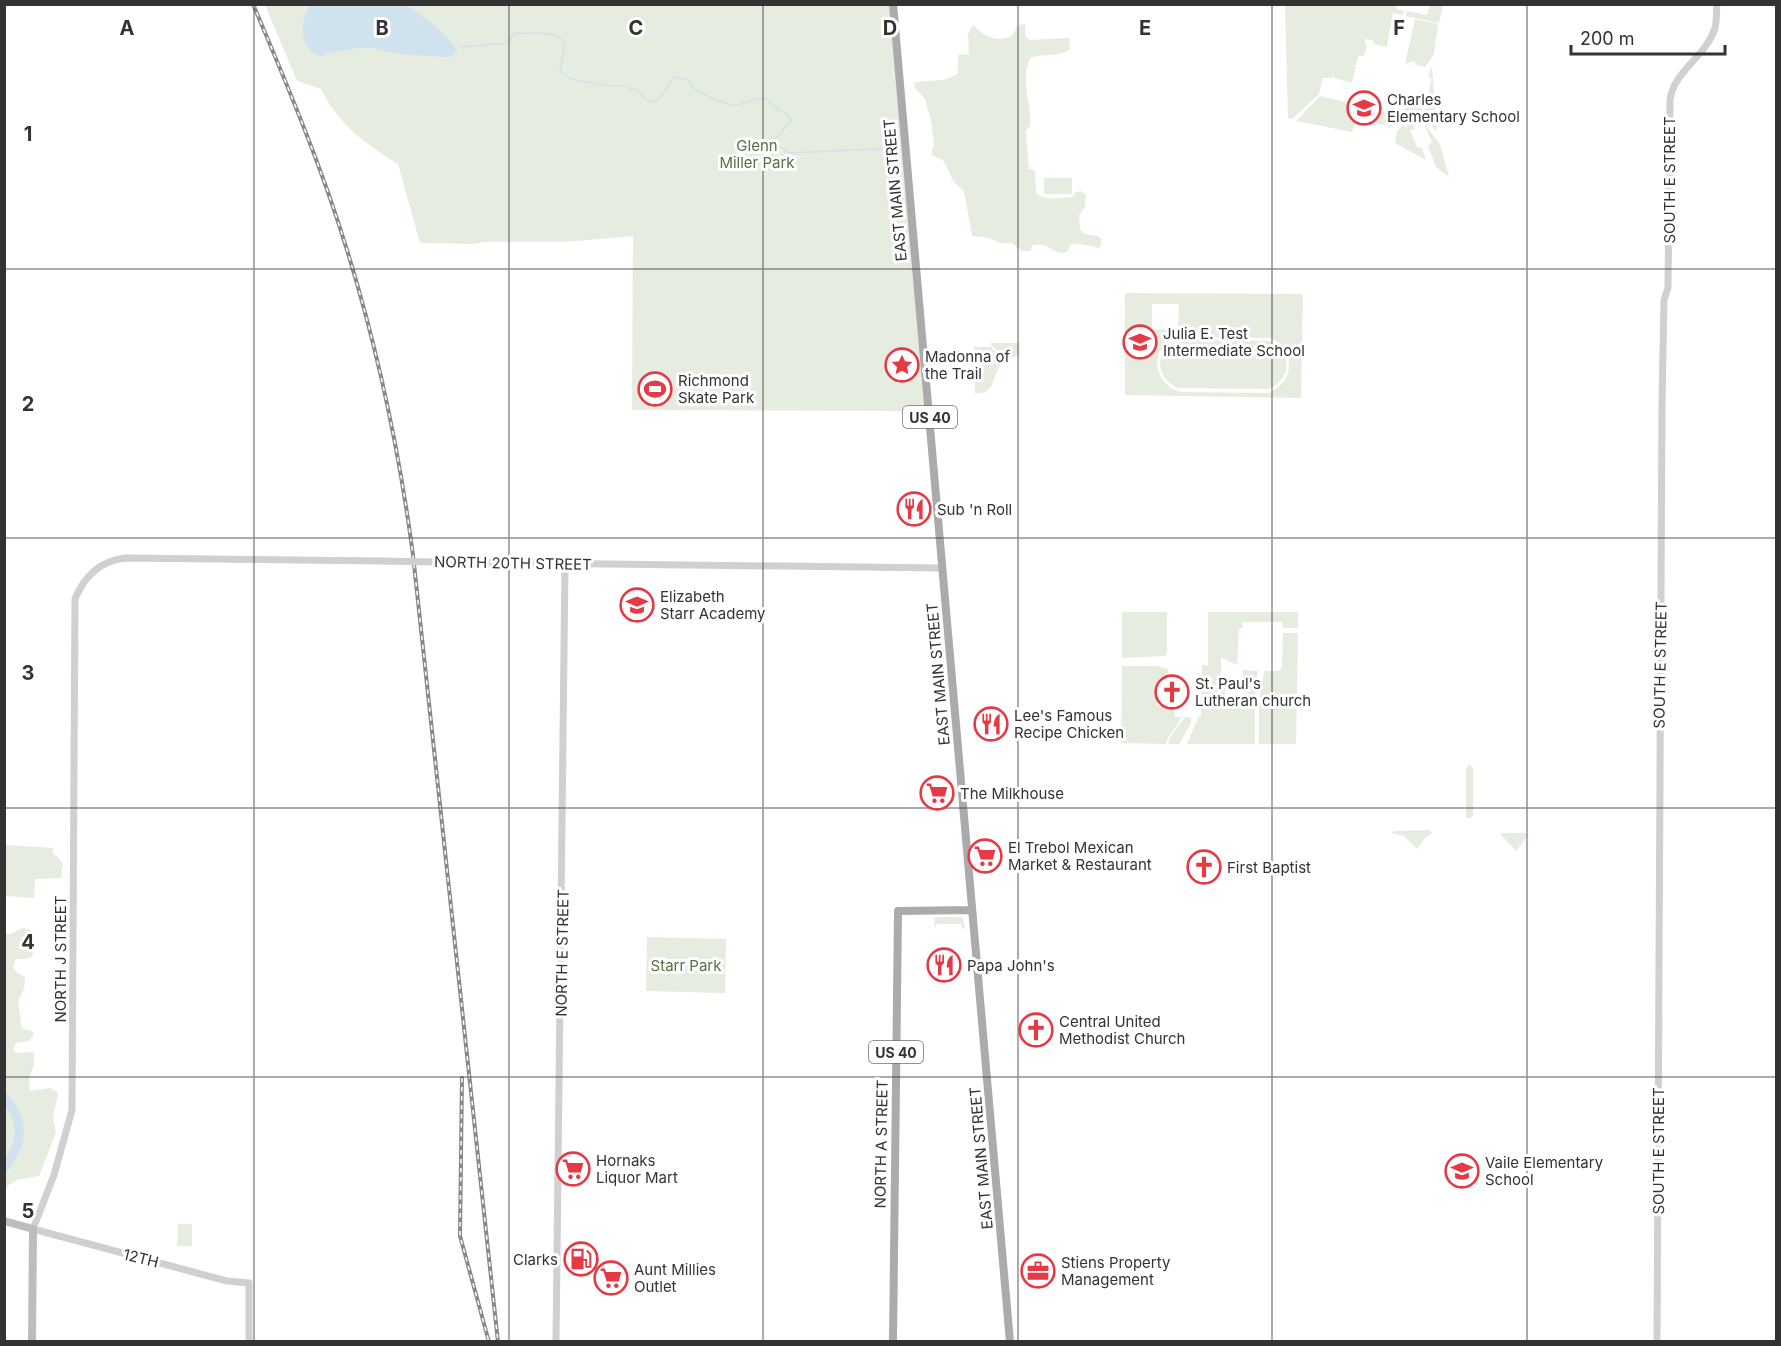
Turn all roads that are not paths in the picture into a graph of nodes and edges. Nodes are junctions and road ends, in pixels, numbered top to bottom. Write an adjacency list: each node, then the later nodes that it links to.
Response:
1 (892, 4): 4 (main road, EAST MAIN STREET / US 40)
2 (1717, 4): 14 (street, SOUTH E STREET)
3 (565, 564): 4 (street, NORTH 20TH STREET); 5 (street, NORTH 20TH STREET, bridge); 11 (street, NORTH E STREET)
4 (942, 568): 6 (main road, EAST MAIN STREET / US 40)
5 (89, 575): 8 (street, NORTH J STREET)
6 (971, 910): 12 (main road, NORTH A STREET / US 40); 13 (main road, EAST MAIN STREET / US 40)
7 (8, 1222): 8 (main road)
8 (33, 1229): 9 (main road, NORTH J STREET); 10 (street, 12TH)
9 (32, 1341)
10 (249, 1341)
11 (556, 1341)
12 (893, 1341)
13 (1010, 1341)
14 (1657, 1341)

